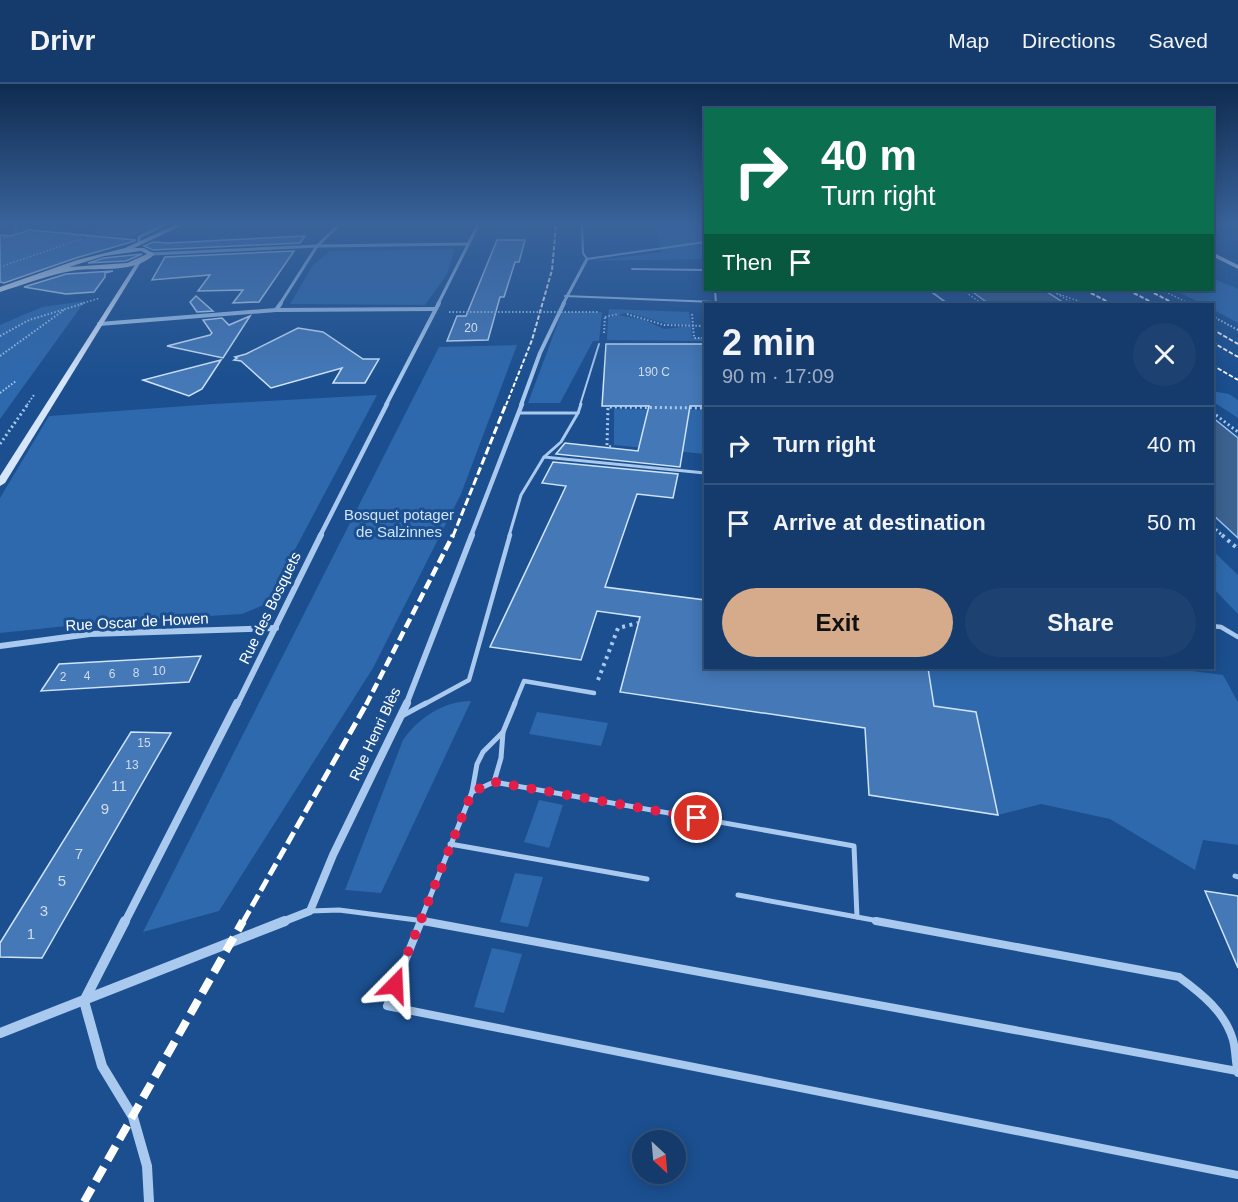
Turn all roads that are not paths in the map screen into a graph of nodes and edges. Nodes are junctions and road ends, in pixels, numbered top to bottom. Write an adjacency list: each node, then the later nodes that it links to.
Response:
1 (41, 277): 6 (main road)
2 (128, 277): 13 (main road)
3 (297, 277): 11 (street)
4 (451, 277): 12 (street, Rue des Bosquets)
5 (576, 277): 8 (street, Rue Henri Blès)
6 (0, 290)
7 (930, 291): 10 (lane)
8 (565, 296): 9 (lane); 15 (street, Rue Henri Blès)
9 (716, 303)
10 (947, 303)
11 (276, 310): 12 (street); 13 (street)
12 (434, 310): 21 (street, Rue des Bosquets)
13 (99, 324): 19 (main road)
14 (599, 344): 16 (lane)
15 (519, 413): 16 (lane); 25 (street, Rue Henri Blès)
16 (578, 413): 17 (lane)
17 (544, 457): 18 (lane); 25 (lane)
18 (704, 473)
19 (0, 483)
20 (1214, 626): 22 (lane)
21 (276, 628): 23 (street, Rue Oscar de Howen); 35 (street, Rue des Bosquets)
22 (1238, 637)
23 (0, 646)
24 (594, 693): 26 (lane)
25 (402, 716): 32 (street, Rue Henri Blès)
26 (502, 732): 27 (lane); 28 (lane)
27 (494, 782): 28 (lane); 33 (lane)
28 (472, 792): 29 (lane)
29 (450, 844): 30 (lane); 34 (lane)
30 (647, 879)
31 (738, 895): 33 (lane)
32 (310, 911): 34 (lane); 35 (street)
33 (857, 917): 37 (lane)
34 (420, 921): 37 (lane); 38 (lane)
35 (84, 1001): 36 (street); 39 (street)
36 (0, 1033)
37 (1237, 1072)
38 (1238, 1175)
39 (149, 1202)

